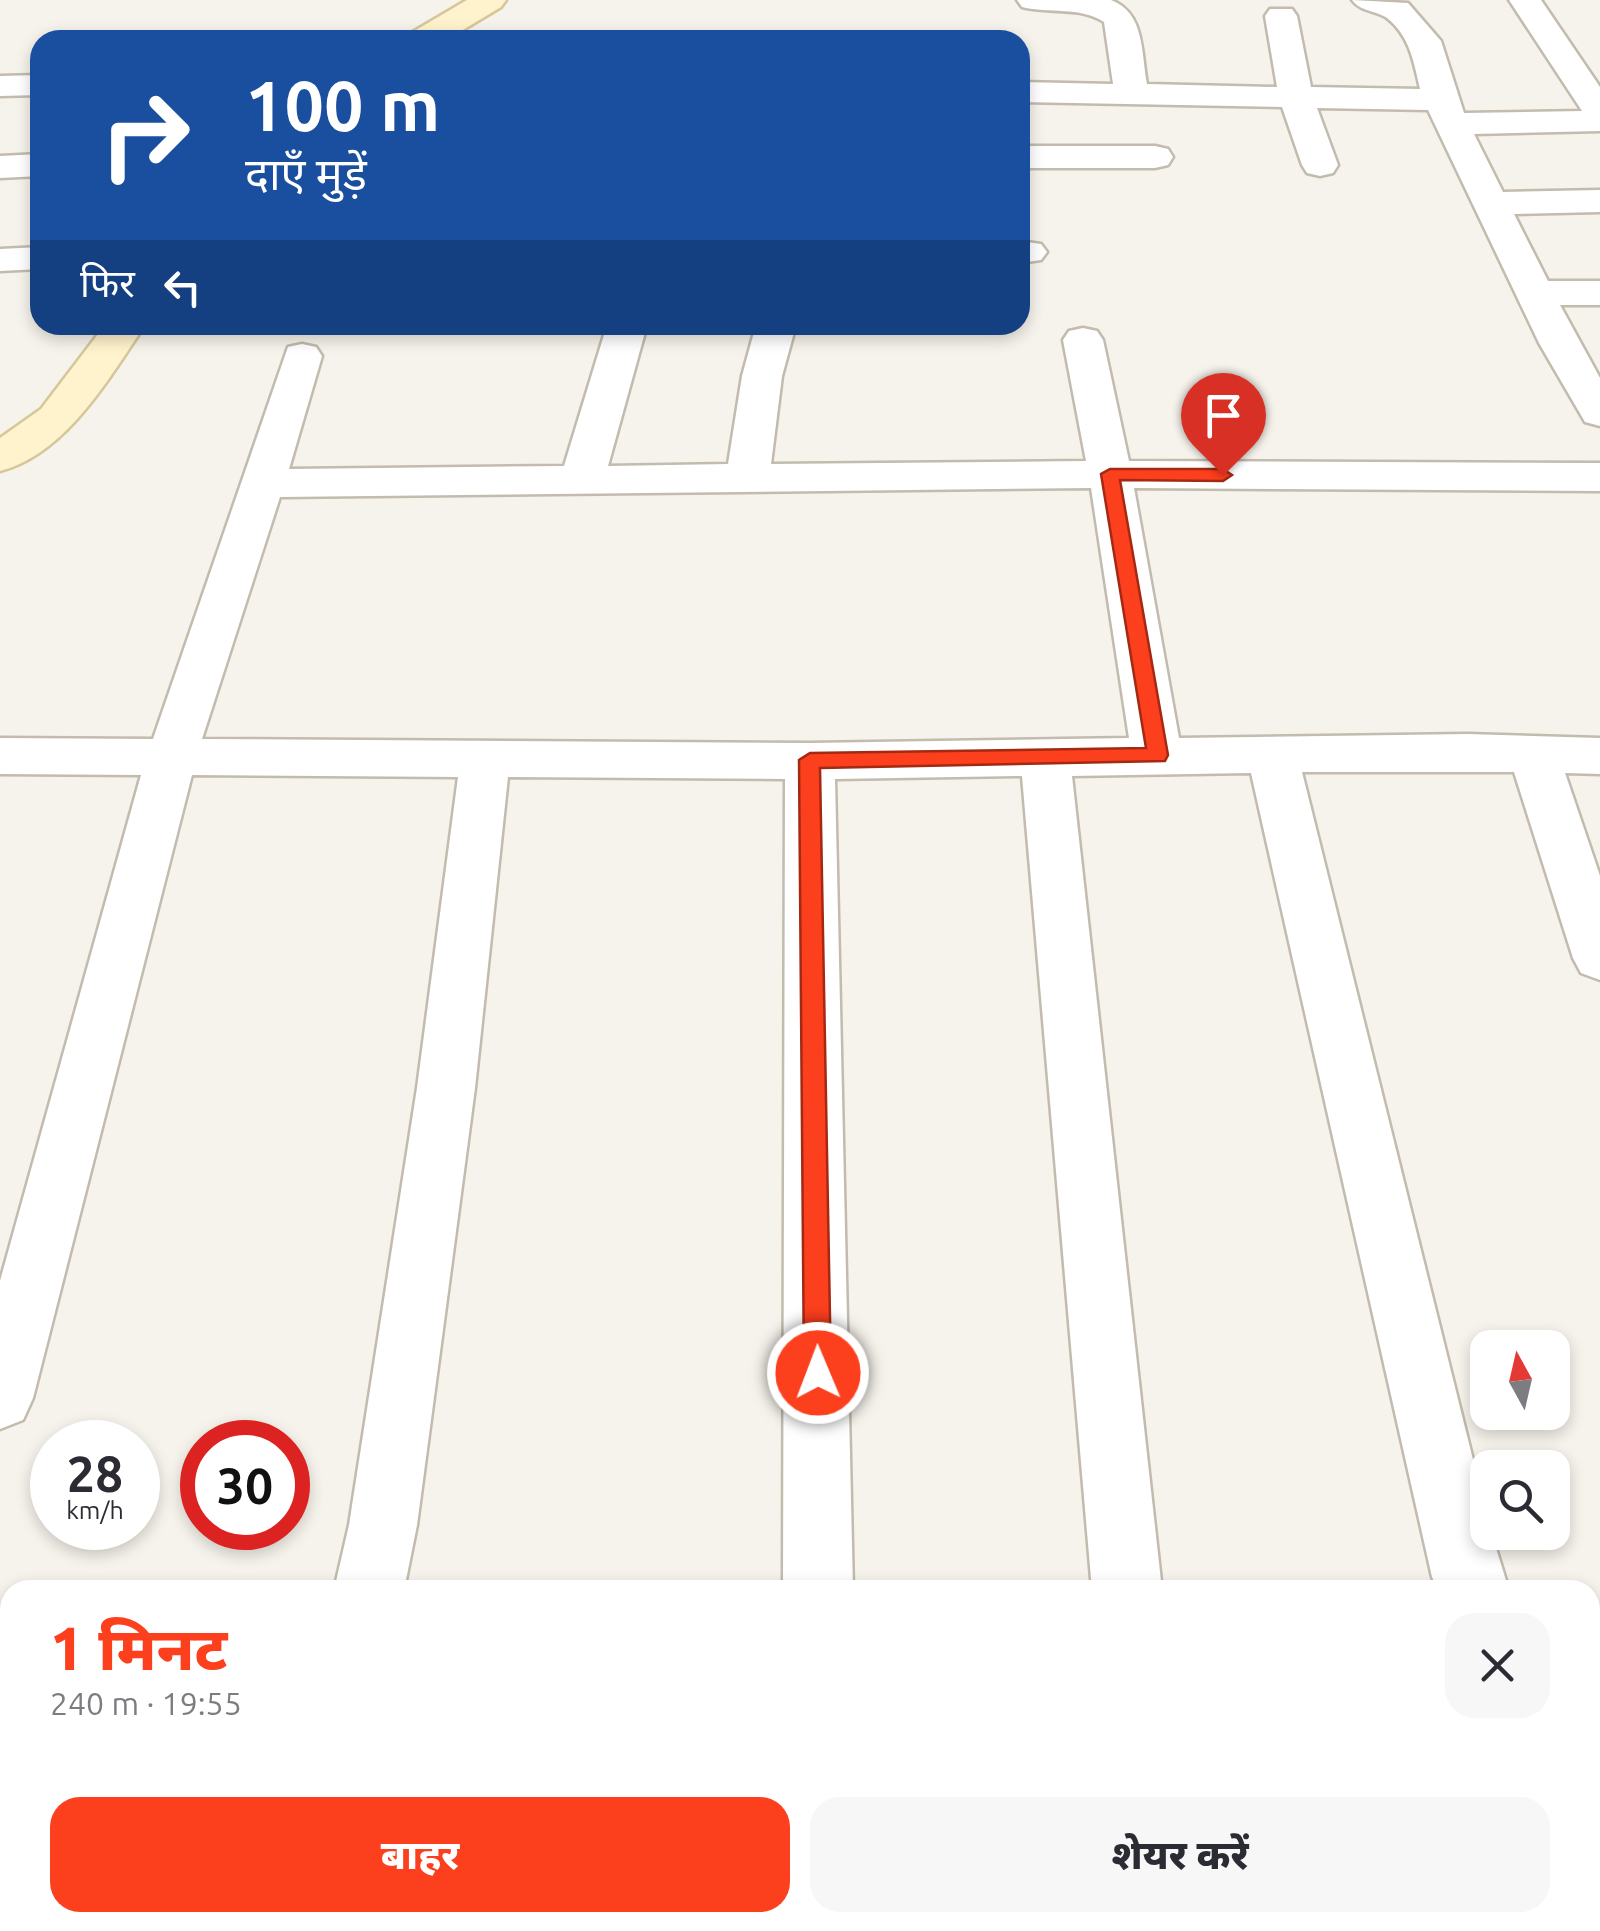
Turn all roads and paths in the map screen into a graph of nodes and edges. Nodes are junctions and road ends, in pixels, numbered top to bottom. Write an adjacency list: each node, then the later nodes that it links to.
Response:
1 (490, 0): 7 (street)
2 (1033, 0): 5 (street)
3 (1368, 0): 13 (street)
4 (1524, 0): 14 (street)
5 (1096, 1): 11 (street)
6 (1281, 16): 12 (street)
7 (440, 30)
8 (30, 84): 9 (street)
9 (0, 86)
10 (1030, 92): 11 (street)
11 (1131, 94): 12 (street)
12 (1296, 98): 13 (street); 18 (street)
13 (1446, 112): 15 (street); 22 (street)
14 (1600, 112)
15 (1600, 121)
16 (1030, 157): 17 (street)
17 (1155, 157)
18 (1320, 165)
19 (30, 166): 20 (street)
20 (0, 167)
21 (1600, 201): 22 (street)
22 (1492, 203): 23 (street)
23 (1538, 293): 24 (street); 30 (street)
24 (1600, 293)
25 (118, 335): 31 (street)
26 (624, 335): 35 (street)
27 (773, 335): 34 (street)
28 (1084, 340): 32 (street)
29 (302, 356): 36 (street)
30 (1600, 414)
31 (0, 458)
32 (1110, 474): 33 (street); 34 (street); 39 (street)
33 (1600, 477)
34 (748, 478): 35 (street)
35 (582, 480): 36 (street)
36 (263, 483): 43 (street)
37 (1272, 754): 38 (street); 39 (street); 51 (street)
38 (1534, 754): 41 (street); 46 (street)
39 (1158, 755): 42 (street)
40 (0, 756): 43 (street)
41 (1600, 756)
42 (1045, 757): 44 (street); 50 (street)
43 (170, 759): 45 (street); 47 (street)
44 (810, 760): 45 (street); 49 (street)
45 (485, 761): 48 (street)
46 (1600, 958)
47 (0, 1398)
48 (371, 1580)
49 (818, 1580)
50 (1126, 1580)
51 (1469, 1580)

